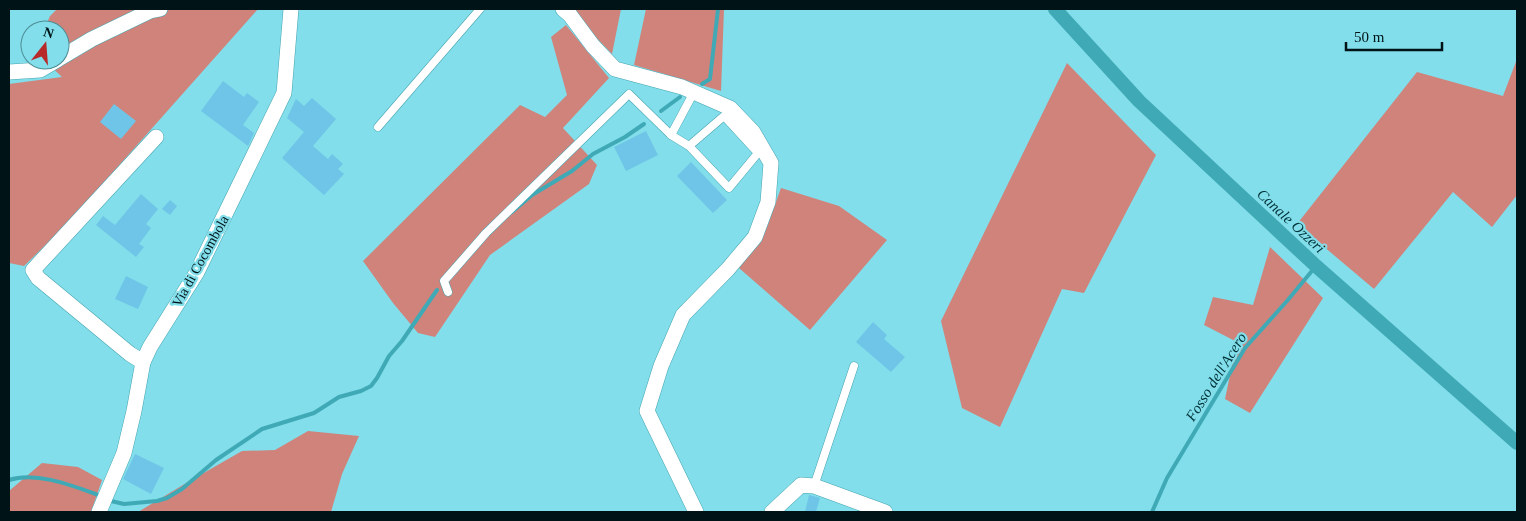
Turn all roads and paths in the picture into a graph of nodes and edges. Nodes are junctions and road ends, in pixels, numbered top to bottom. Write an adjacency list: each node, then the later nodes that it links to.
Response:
1 (160, 9): 5 (street)
2 (291, 9): 14 (street, Via di Cocombola)
3 (480, 9): 9 (lane)
4 (563, 9): 8 (street)
5 (70, 52)
6 (40, 70): 7 (street)
7 (9, 72)
8 (694, 92): 10 (lane); 18 (street)
9 (378, 127)
10 (671, 136): 12 (lane); 13 (lane)
11 (156, 137): 14 (street)
12 (689, 146): 12 (lane)
13 (448, 292)
14 (143, 362): 17 (street, Via di Cocombola)
15 (854, 366): 16 (lane)
16 (814, 486): 19 (street); 20 (street)
17 (99, 512)
18 (696, 512)
19 (772, 512)
20 (885, 512)

